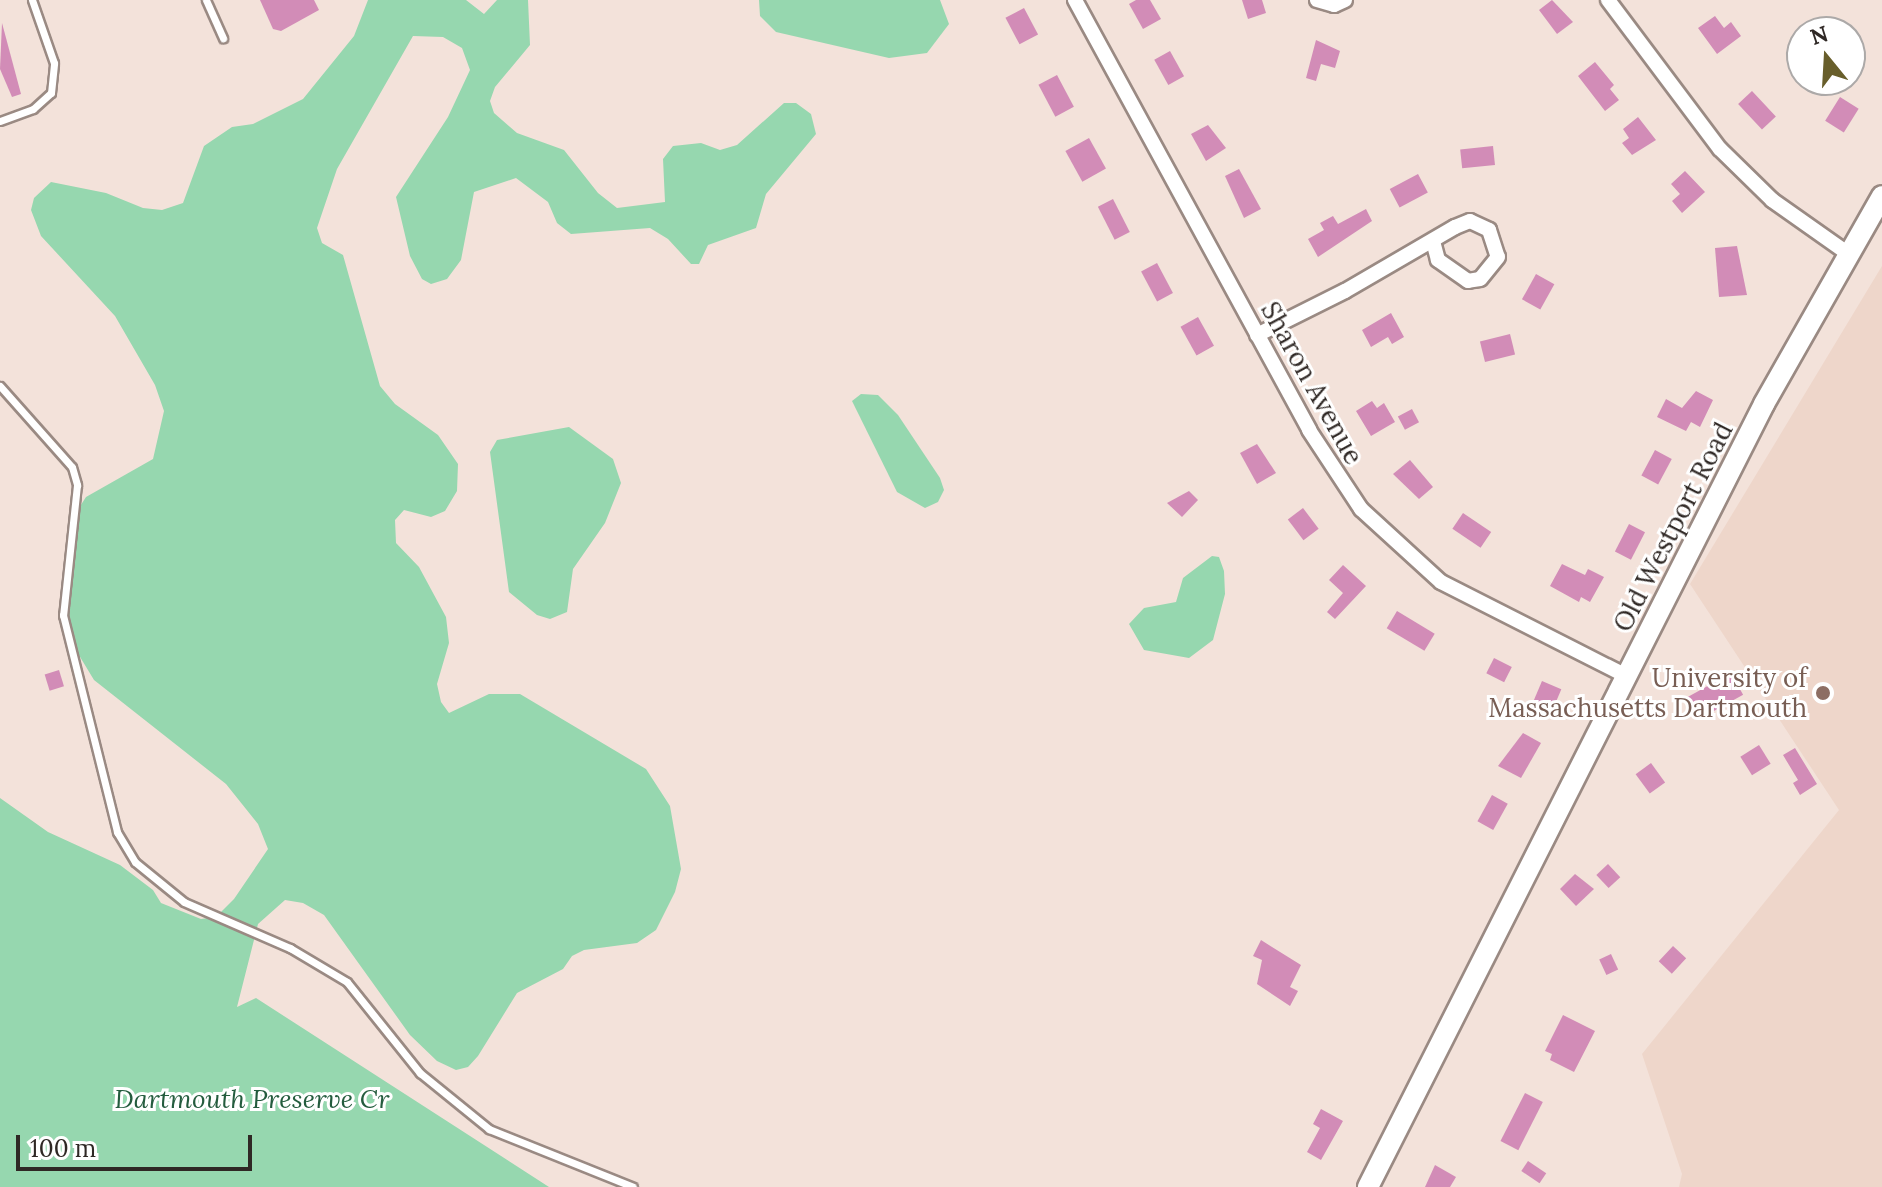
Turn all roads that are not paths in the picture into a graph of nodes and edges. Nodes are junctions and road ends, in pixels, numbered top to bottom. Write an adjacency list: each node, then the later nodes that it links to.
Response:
1 (32, 0): 8 (lane)
2 (206, 0): 7 (lane)
3 (1075, 0): 12 (street, Sharon Avenue)
4 (1317, 0): 5 (street)
5 (1345, 0)
6 (1608, 0): 11 (street)
7 (223, 38)
8 (0, 121)
9 (1882, 196): 11 (main road, Old Westport Road)
10 (1433, 241): 10 (street); 12 (street)
11 (1847, 253): 14 (main road, Old Westport Road)
12 (1257, 335): 14 (street, Sharon Avenue)
13 (0, 386): 15 (lane)
14 (1626, 676): 16 (main road, Old Westport Road)
15 (633, 1187)
16 (1368, 1187)

